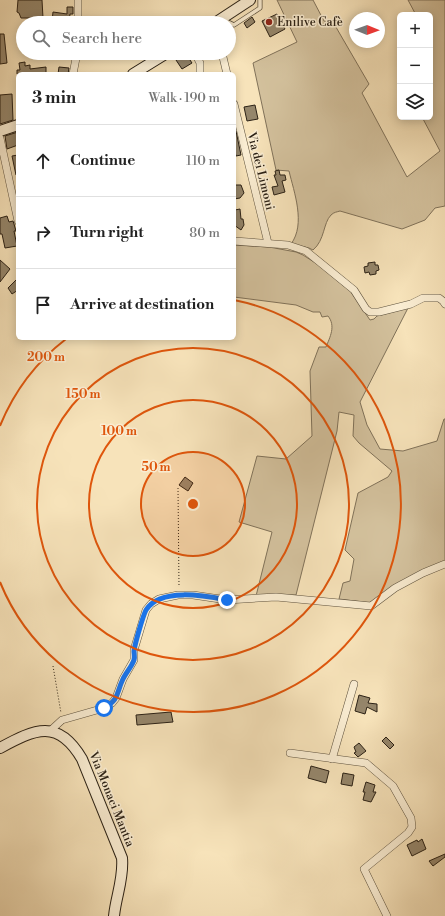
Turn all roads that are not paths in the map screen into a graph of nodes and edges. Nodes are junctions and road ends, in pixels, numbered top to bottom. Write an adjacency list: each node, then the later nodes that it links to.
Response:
1 (78, 0): 4 (street)
2 (250, 0): 5 (street)
3 (260, 0): 6 (lane)
4 (78, 16)
5 (226, 16)
6 (236, 24)
7 (76, 60): 11 (street)
8 (156, 60): 12 (street)
9 (198, 60): 13 (street)
10 (224, 60): 14 (street)
11 (73, 72)
12 (137, 72)
13 (200, 72)
14 (227, 72)
15 (236, 112): 21 (street, Via dei Limoni)
16 (16, 126): 17 (street)
17 (0, 131)
18 (0, 138): 19 (street)
19 (16, 212)
20 (236, 241): 21 (street)
21 (268, 243): 22 (street)
22 (445, 304)
23 (445, 564): 25 (street)
24 (354, 684): 28 (street)
25 (50, 731): 26 (street); 29 (street, Via Monaci Mantia)
26 (0, 748)
27 (290, 753): 28 (street)
28 (332, 759): 30 (street)
29 (114, 916)
30 (387, 916)

